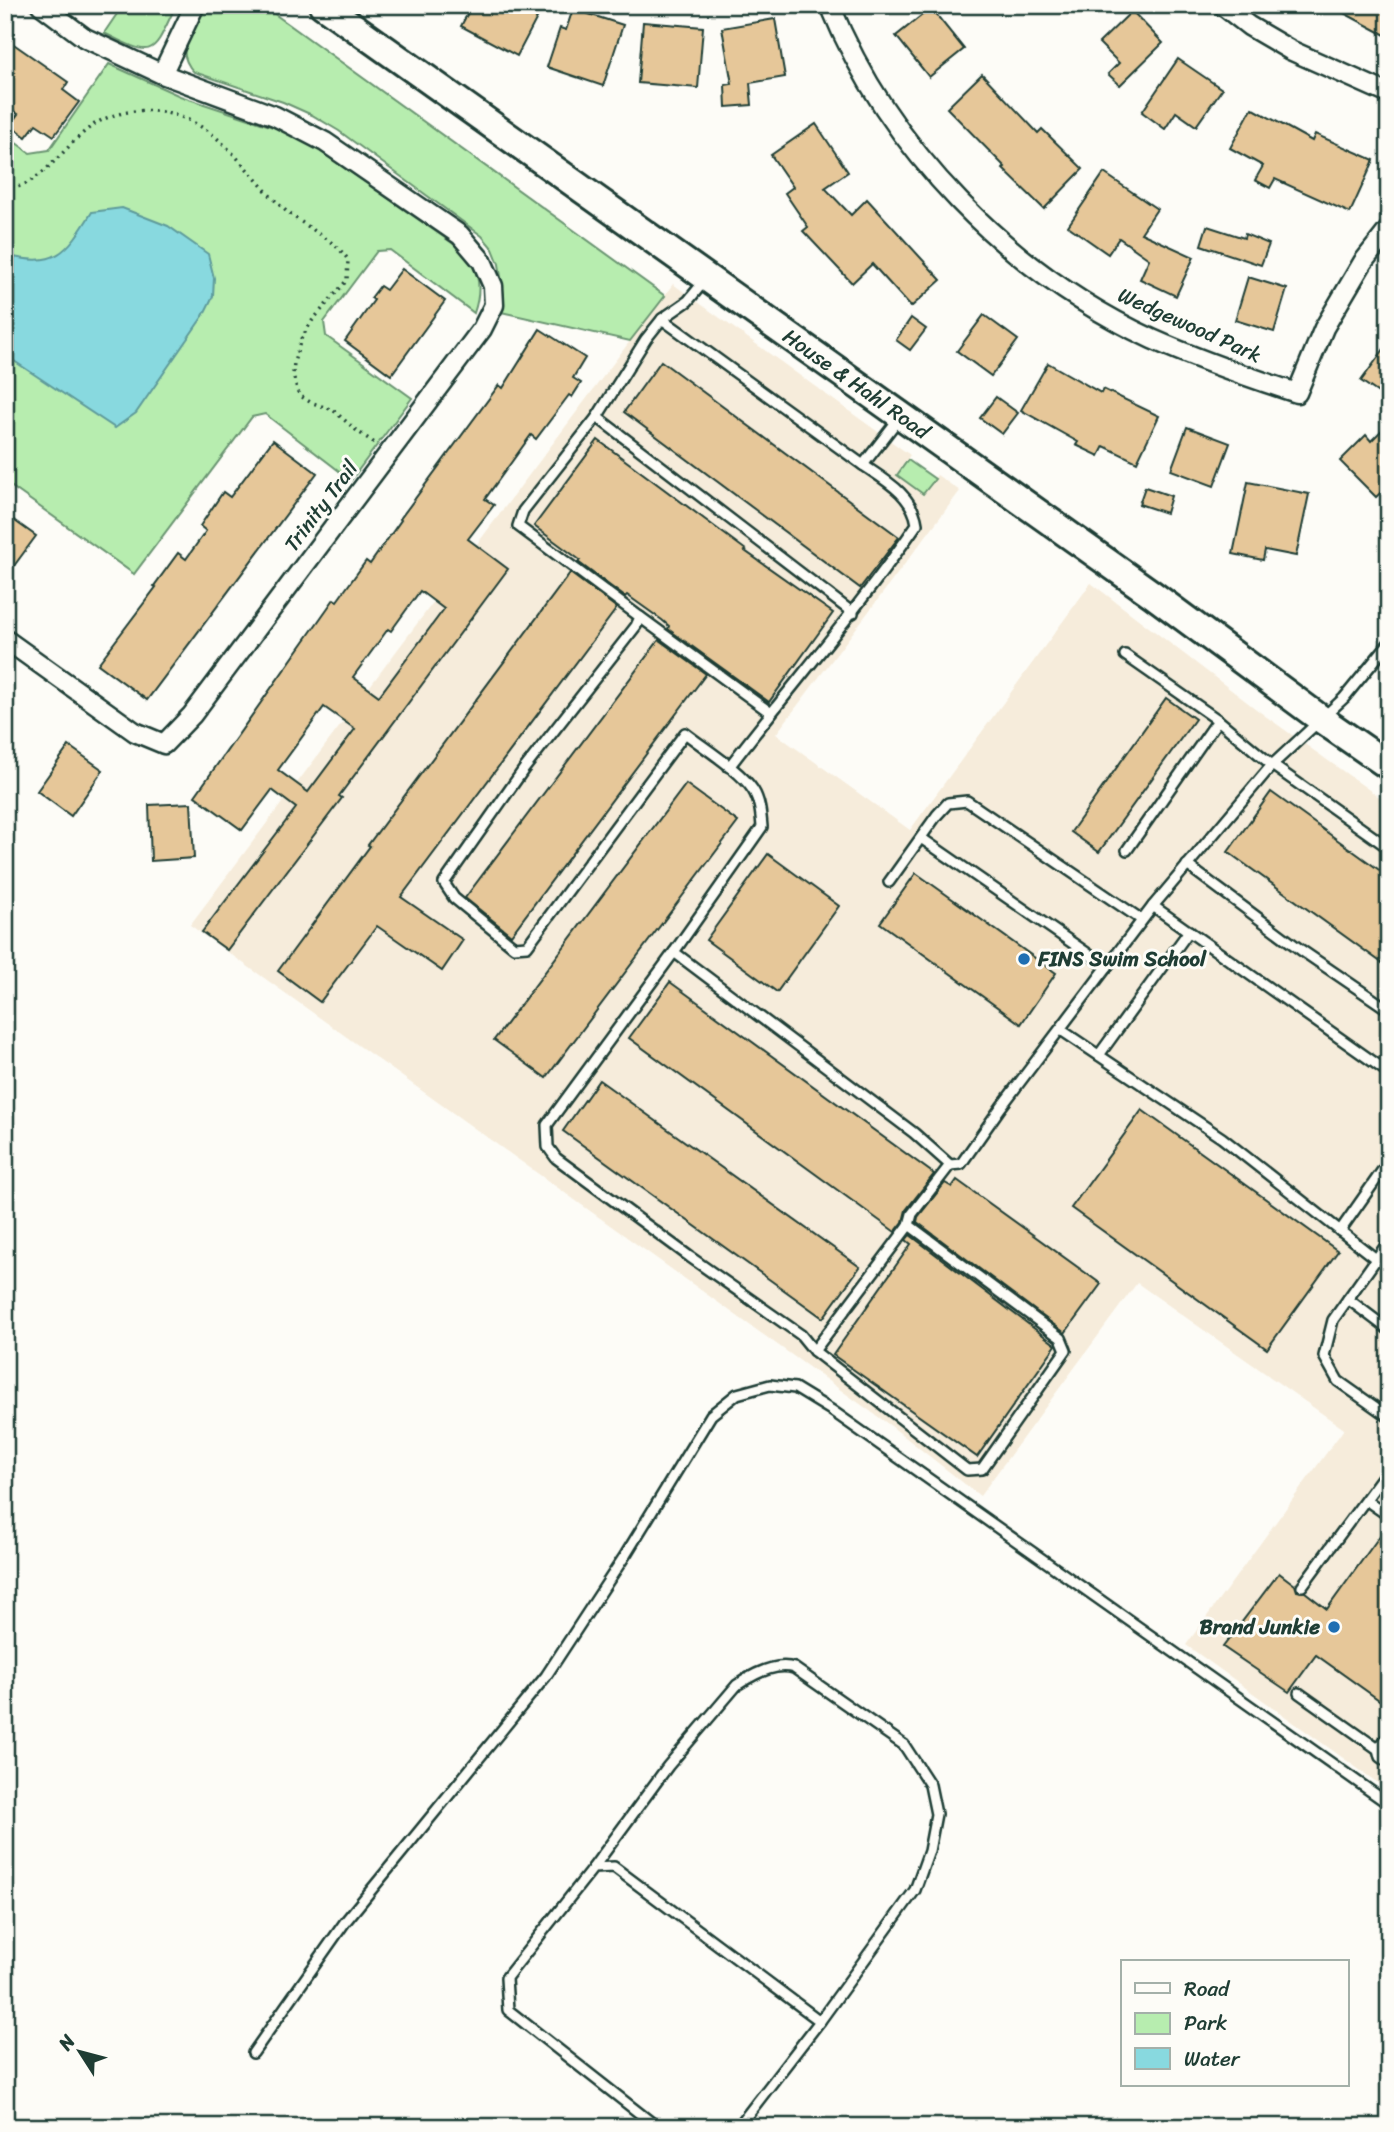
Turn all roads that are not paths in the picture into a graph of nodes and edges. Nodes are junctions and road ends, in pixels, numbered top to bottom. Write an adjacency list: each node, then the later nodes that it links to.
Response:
1 (41, 5): 6 (street)
2 (195, 5): 6 (street)
3 (323, 5): 9 (street, House & Hahl Road)
4 (830, 5): 8 (street, Wedgewood Park)
5 (1222, 5): 7 (street)
6 (162, 74): 16 (street, Trinity Trail)
7 (1389, 94)
8 (1389, 229)
9 (707, 278): 10 (lane); 11 (street, House & Hahl Road)
10 (662, 319): 12 (lane); 13 (lane)
11 (901, 416): 13 (lane); 20 (street, House & Hahl Road)
12 (597, 417): 14 (lane); 15 (lane)
13 (863, 465): 14 (lane)
14 (853, 613): 19 (lane)
15 (640, 617): 19 (lane); 23 (lane)
16 (5, 639)
17 (1389, 643): 20 (lane)
18 (1125, 655): 21 (lane)
19 (771, 713): 23 (lane)
20 (1321, 719): 22 (lane); 24 (street, House & Hahl Road)
21 (1218, 720): 22 (lane); 27 (lane)
22 (1272, 765): 26 (lane); 28 (lane)
23 (729, 766): 33 (lane)
24 (1389, 766)
25 (921, 838): 29 (lane); 31 (lane); 34 (lane)
26 (1389, 848)
27 (1127, 850)
28 (1187, 865): 30 (lane); 35 (lane)
29 (890, 882)
30 (1153, 906): 31 (lane); 32 (lane)
31 (1142, 920): 34 (lane)
32 (1189, 931): 37 (lane); 38 (lane)
33 (674, 952): 40 (lane); 47 (lane)
34 (1107, 967): 36 (lane)
35 (1389, 1010)
36 (1062, 1030): 37 (lane); 40 (lane)
37 (1099, 1055): 42 (lane)
38 (1389, 1073)
39 (1389, 1161): 42 (lane)
40 (950, 1165): 41 (lane)
41 (909, 1226): 47 (lane); 47 (lane)
42 (1340, 1231): 44 (lane)
43 (1389, 1241): 44 (lane)
44 (1376, 1259): 45 (lane)
45 (1348, 1300): 46 (lane); 48 (lane)
46 (1389, 1330)
47 (814, 1351)
48 (1389, 1417)
49 (1389, 1468): 50 (lane)
50 (1366, 1500): 51 (lane); 52 (lane)
51 (1389, 1516)
52 (1302, 1586)
53 (1299, 1693): 55 (lane)
54 (1389, 1735): 55 (lane)
55 (1378, 1749): 56 (lane)
56 (1389, 1763)
57 (1389, 1804): 60 (lane)
58 (593, 1868): 59 (lane); 59 (lane); 61 (lane)
59 (820, 2021): 62 (lane)
60 (253, 2053)
61 (657, 2127)
62 (738, 2127)

